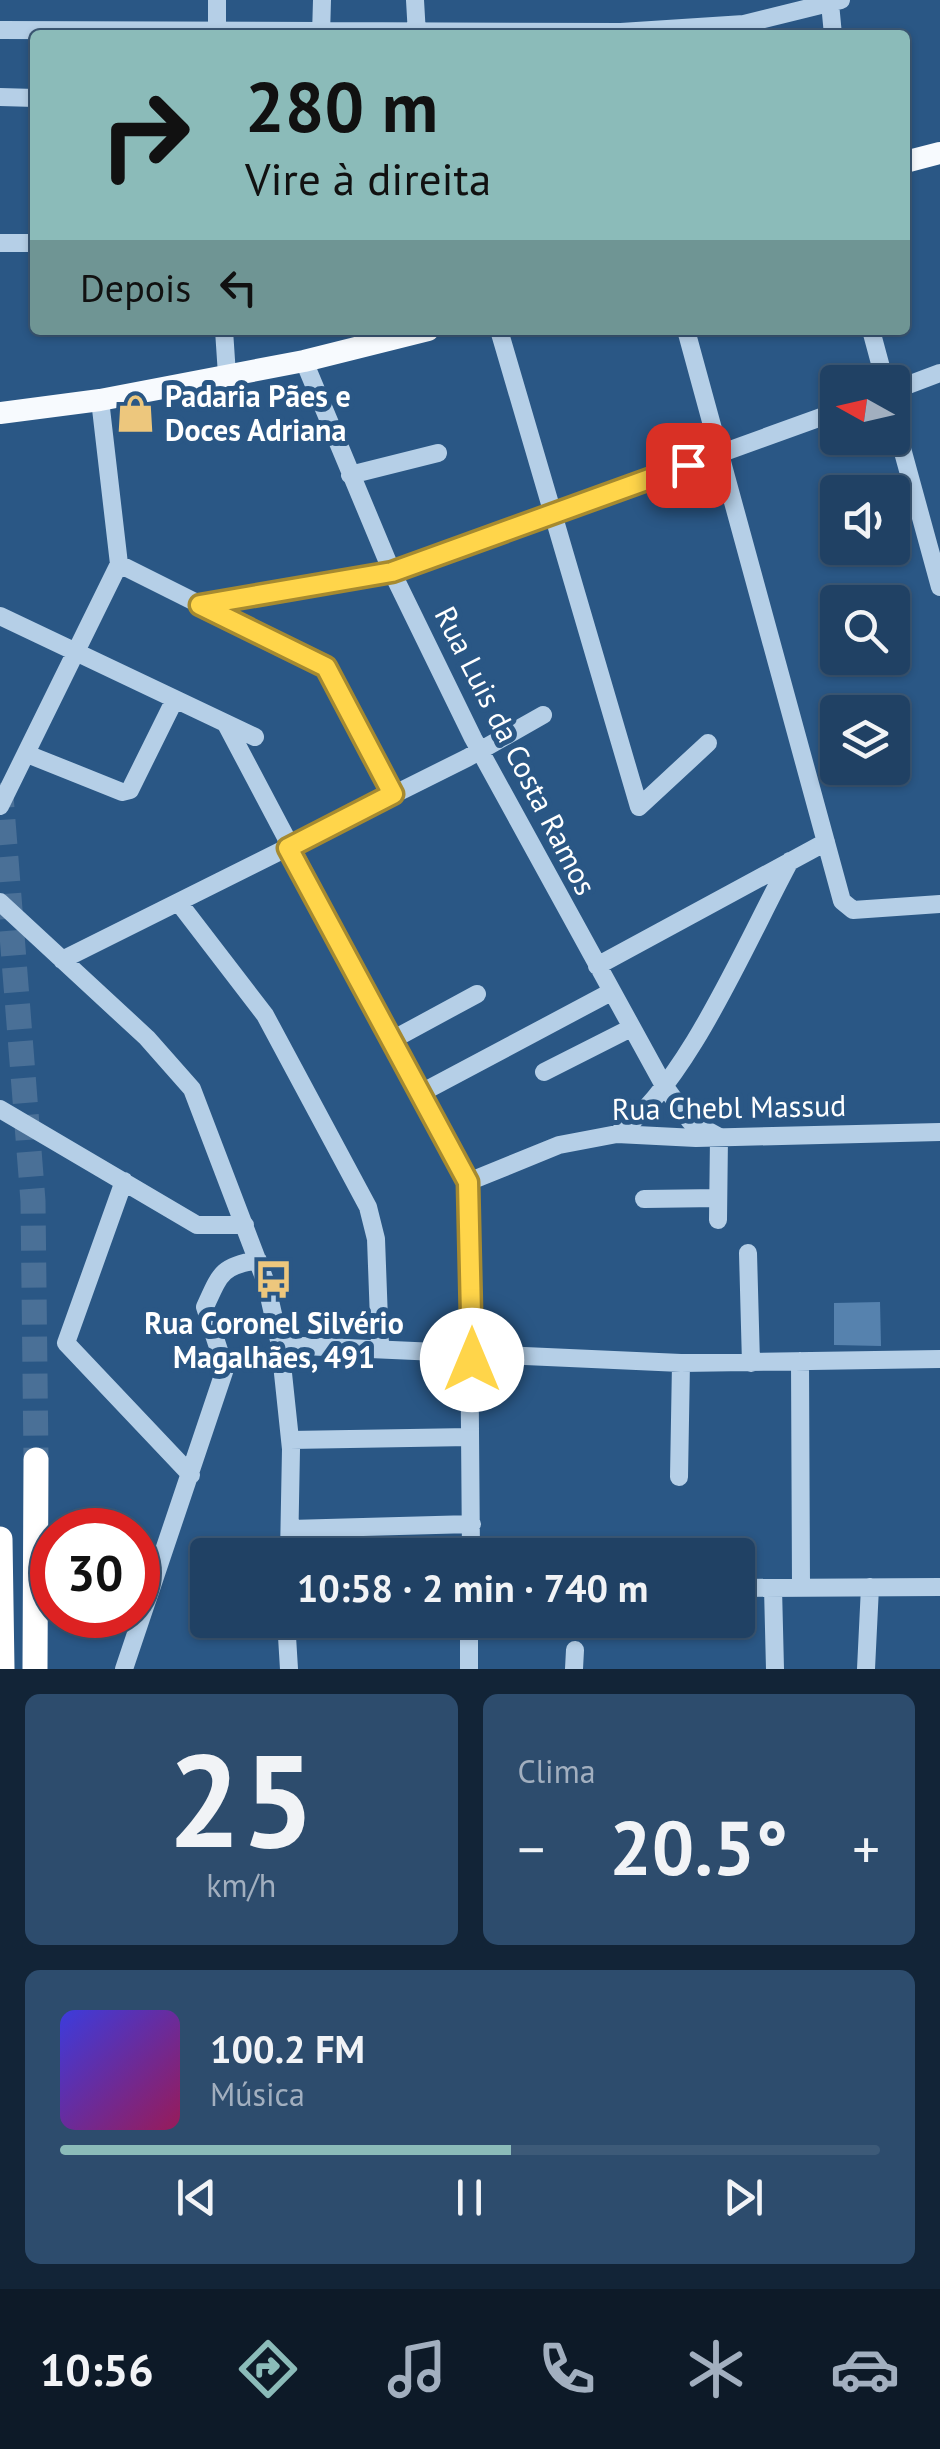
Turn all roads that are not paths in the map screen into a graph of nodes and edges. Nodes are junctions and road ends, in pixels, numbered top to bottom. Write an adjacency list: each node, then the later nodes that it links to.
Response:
1 (217, 0): 7 (street)
2 (322, 0): 8 (street)
3 (414, 0): 9 (street)
4 (836, 2): 10 (street); 11 (street)
5 (0, 30): 6 (street)
6 (30, 30)
7 (217, 30)
8 (321, 30)
9 (417, 30)
10 (670, 30)
11 (833, 30)
12 (0, 97): 13 (street)
13 (30, 98)
14 (940, 153): 15 (main road)
15 (910, 161)
16 (30, 242): 17 (street)
17 (0, 243)
18 (224, 335): 26 (street)
19 (407, 335): 23 (main road)
20 (500, 335): 35 (street)
21 (687, 335): 31 (street)
22 (872, 335): 24 (street)
23 (304, 361): 26 (main road); 34 (street, Rua Luis da Costa Ramos)
24 (880, 365)
25 (940, 373): 27 (street)
26 (227, 375): 28 (main road)
27 (910, 384)
28 (100, 400): 29 (main road); 36 (street)
29 (0, 413)
30 (820, 417): 31 (street)
31 (722, 452): 35 (street); 51 (street)
32 (438, 453): 34 (street)
33 (904, 455): 38 (street)
34 (350, 475): 37 (street, Rua Luis da Costa Ramos)
35 (554, 514): 37 (street); 46 (street)
36 (119, 564): 39 (street); 41 (street)
37 (392, 572): 39 (street); 47 (street, Rua Luis da Costa Ramos)
38 (940, 587)
39 (200, 605): 49 (street)
40 (0, 616): 41 (street)
41 (78, 652): 42 (street); 48 (street)
42 (175, 699): 44 (street); 48 (street)
43 (543, 715): 47 (street)
44 (226, 724): 45 (street); 52 (street)
45 (255, 737)
46 (708, 743)
47 (480, 751): 49 (street); 58 (street, Rua Luis da Costa Ramos)
48 (28, 754): 50 (street)
49 (393, 794): 52 (street)
50 (0, 806)
51 (826, 842): 53 (street); 56 (street)
52 (288, 848): 55 (street); 62 (street)
53 (790, 861): 58 (street); 64 (street)
54 (0, 902): 57 (street)
55 (179, 903): 57 (street); 79 (street)
56 (940, 904)
57 (62, 960): 75 (street)
58 (597, 966): 59 (street, Rua Luis da Costa Ramos)
59 (611, 992): 61 (street, Rua Luis da Costa Ramos); 65 (street)
60 (477, 994): 62 (street)
61 (631, 1028): 63 (street); 64 (street, Rua Luis da Costa Ramos)
62 (392, 1040): 65 (street)
63 (544, 1072)
64 (663, 1084): 68 (street); 69 (street, Rua Luis da Costa Ramos)
65 (421, 1093): 71 (street)
66 (2, 1115): 70 (street)
67 (940, 1132): 69 (street, Rua Chebl Massud)
68 (617, 1134): 69 (street, Rua Chebl Massud); 71 (street, Rua Chebl Massud)
69 (719, 1137): 72 (street)
70 (124, 1181): 75 (street); 88 (street)
71 (468, 1182): 80 (street)
72 (718, 1198): 73 (street); 74 (street)
73 (644, 1199)
74 (718, 1220)
75 (246, 1225): 77 (street)
76 (748, 1253): 84 (street)
77 (258, 1260): 78 (street); 88 (street)
78 (280, 1345): 79 (street); 86 (street)
79 (380, 1347): 80 (street)
80 (472, 1350): 83 (street); 85 (street)
81 (940, 1359): 82 (street)
82 (800, 1361): 84 (street); 100 (street)
83 (681, 1363): 84 (street); 89 (street)
84 (751, 1364)
85 (470, 1436): 86 (street); 91 (street)
86 (290, 1440): 92 (street)
87 (36, 1460): 90 (highway)
88 (194, 1467): 96 (street)
89 (679, 1477)
90 (36, 1508)
91 (472, 1524): 92 (street); 94 (street)
92 (290, 1529): 93 (street)
93 (290, 1538)
94 (472, 1538)
95 (0, 1539): 108 (highway)
96 (160, 1563)
97 (940, 1587): 101 (street)
98 (755, 1588): 99 (street)
99 (773, 1588): 100 (street); 115 (street)
100 (801, 1588): 101 (street)
101 (870, 1588): 116 (street)
102 (35, 1638): 109 (highway)
103 (40, 1638): 110 (highway)
104 (134, 1638): 111 (street)
105 (287, 1638): 112 (street)
106 (469, 1638): 113 (street)
107 (574, 1650): 114 (street)
108 (2, 1669)
109 (35, 1669)
110 (46, 1669)
111 (124, 1669)
112 (290, 1669)
113 (469, 1669)
114 (574, 1669)
115 (775, 1669)
116 (866, 1669)

